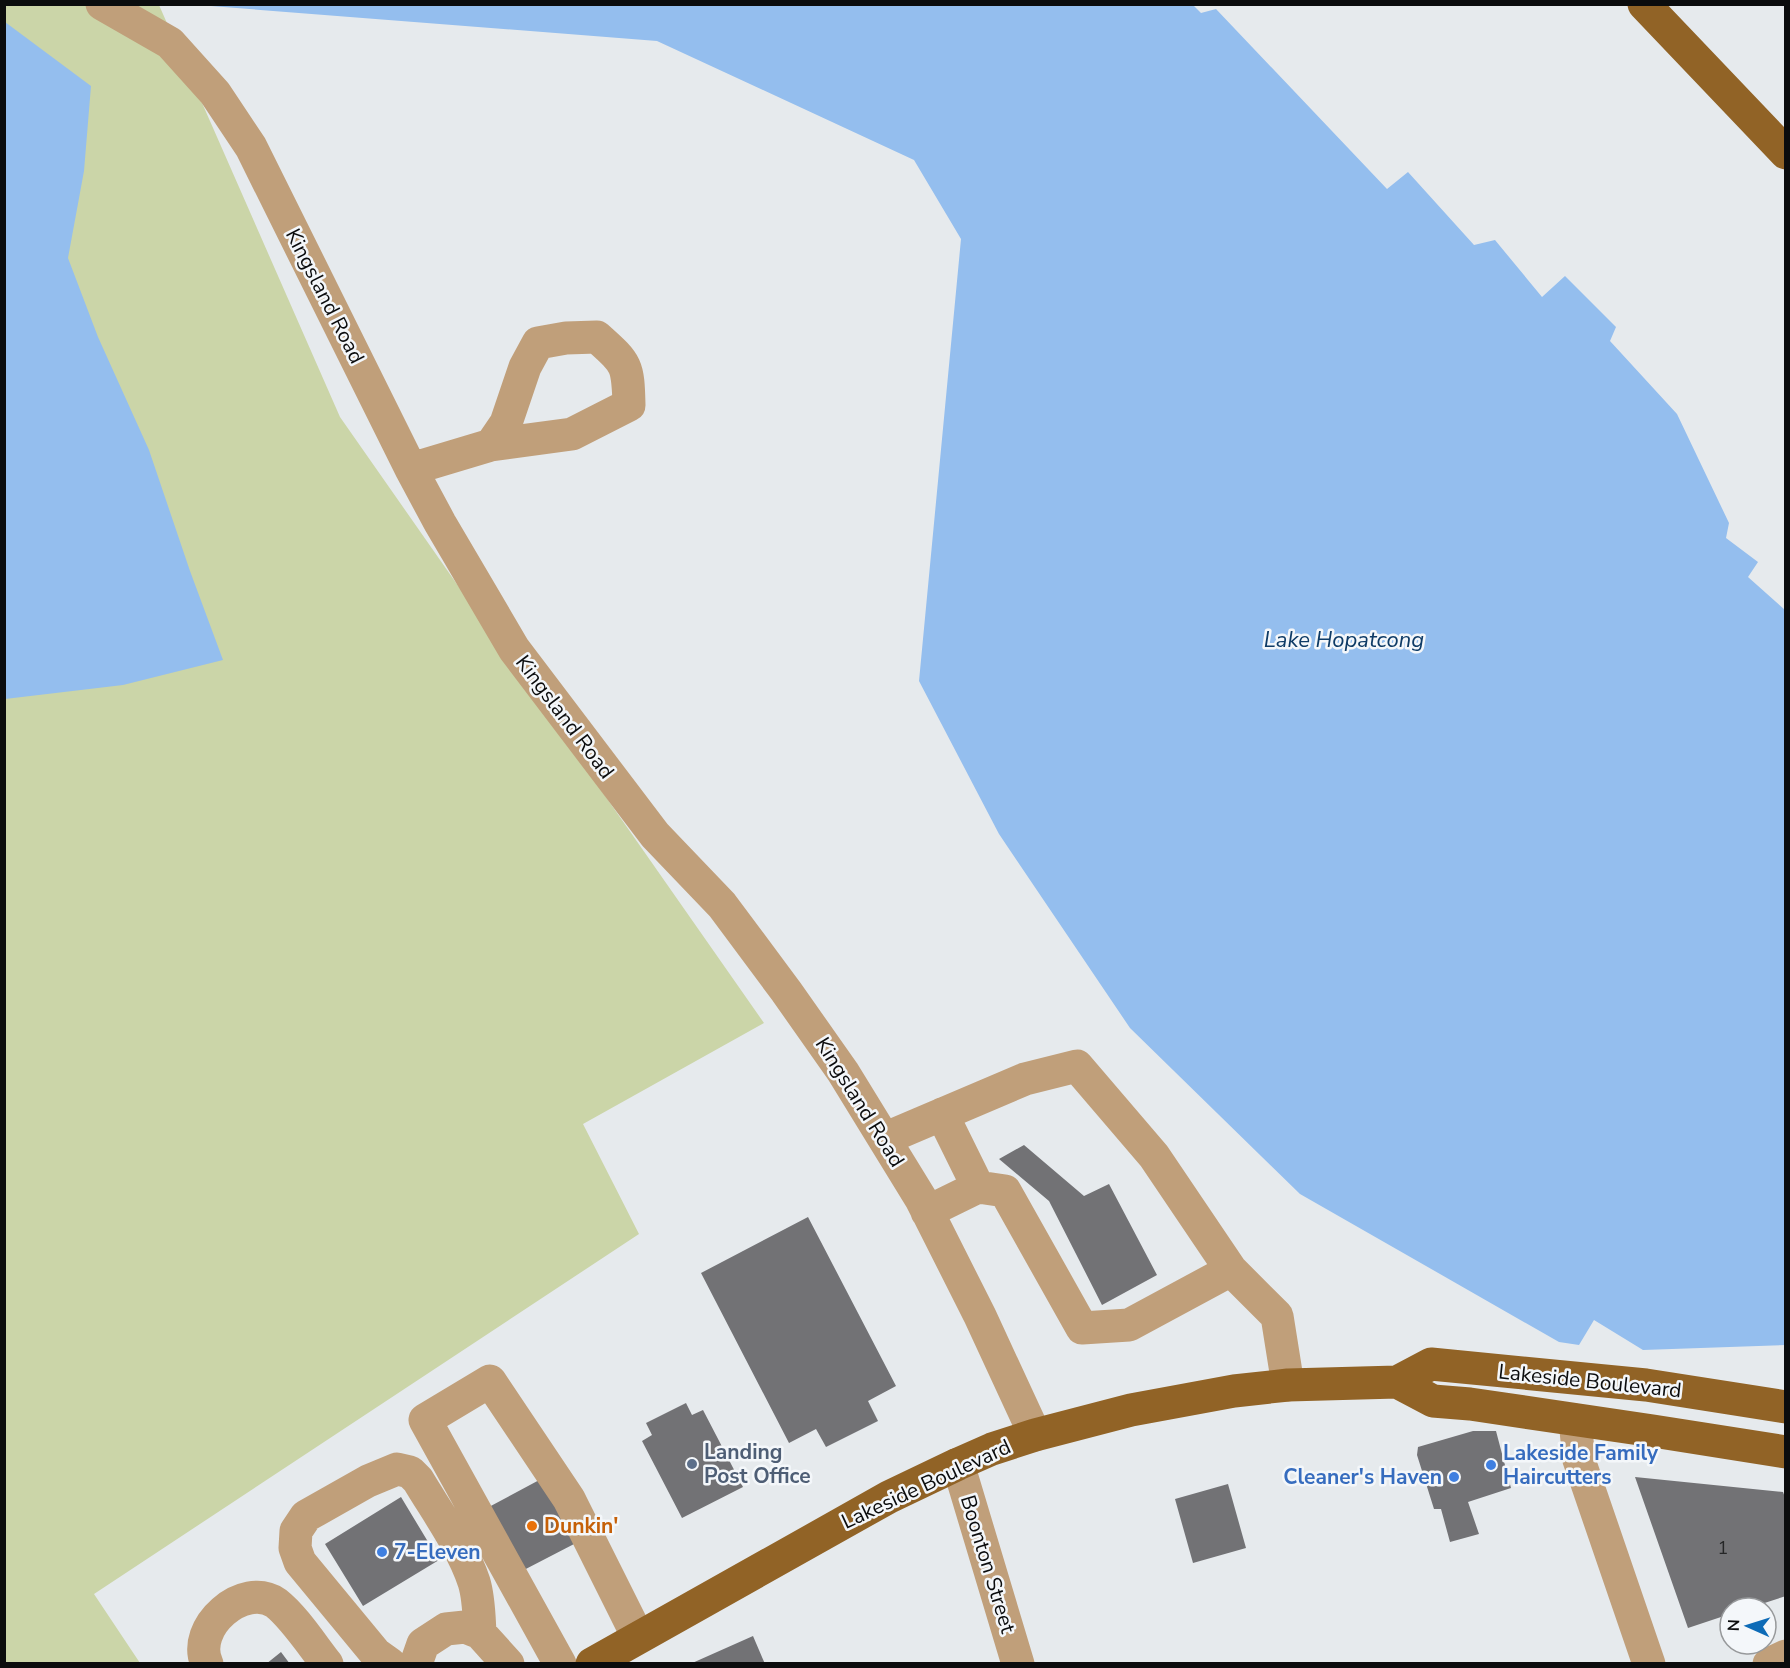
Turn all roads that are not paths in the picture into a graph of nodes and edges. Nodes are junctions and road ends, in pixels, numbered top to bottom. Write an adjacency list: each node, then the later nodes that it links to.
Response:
1 (102, 4): 5 (street, Kingsland Road)
2 (1644, 4): 3 (main road)
3 (1785, 153)
4 (491, 445): 5 (street)
5 (411, 469): 7 (street, Kingsland Road)
6 (942, 1114): 7 (street); 8 (street); 10 (street)
7 (884, 1138): 9 (street, Kingsland Road)
8 (978, 1187): 9 (street); 10 (street)
9 (927, 1212): 17 (street, Kingsland Road)
10 (1232, 1270): 12 (street)
11 (1397, 1382): 12 (main road, Lakeside Boulevard); 14 (main road, Lakeside Boulevard); 16 (main road, Lakeside Boulevard)
12 (1288, 1385): 17 (main road, Lakeside Boulevard)
13 (1785, 1386): 14 (main road)
14 (1725, 1397): 15 (main road, Lakeside Boulevard)
15 (1785, 1407)
16 (1575, 1420): 18 (main road, Lakeside Boulevard); 31 (street)
17 (1035, 1435): 19 (main road, Lakeside Boulevard)
18 (1785, 1452)
19 (958, 1464): 21 (main road, Lakeside Boulevard); 30 (street, Boonton Street)
20 (480, 1633): 25 (street); 26 (street); 27 (street)
21 (638, 1637): 28 (street); 29 (main road, Lakeside Boulevard)
22 (1785, 1656): 32 (street)
23 (207, 1664): 24 (street)
24 (327, 1664)
25 (390, 1664)
26 (416, 1664)
27 (508, 1664)
28 (560, 1664)
29 (591, 1664)
30 (1018, 1664)
31 (1649, 1664)
32 (1769, 1664)

